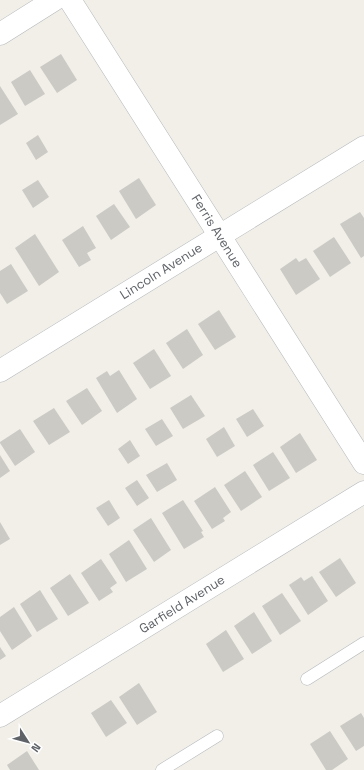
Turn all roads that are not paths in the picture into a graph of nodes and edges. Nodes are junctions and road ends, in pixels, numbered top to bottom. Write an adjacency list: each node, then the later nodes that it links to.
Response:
1 (54, 0): 3 (street)
2 (70, 0): 5 (street, Ferris Avenue)
3 (0, 34)
4 (364, 147): 5 (street, Lincoln Avenue)
5 (220, 235): 6 (street, Lincoln Avenue); 7 (street, Ferris Avenue)
6 (0, 371)
7 (364, 463)
8 (364, 492): 11 (street, Garfield Avenue)
9 (364, 643): 10 (lane)
10 (307, 680)
11 (0, 716)
12 (217, 736): 13 (lane)
13 (162, 770)

